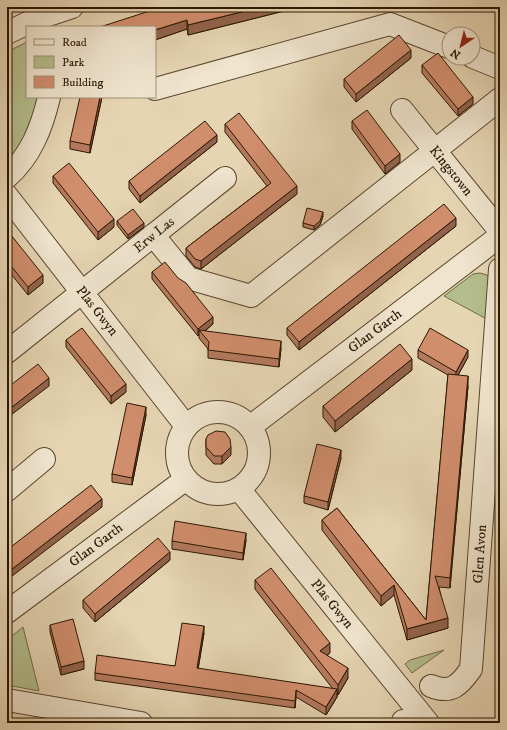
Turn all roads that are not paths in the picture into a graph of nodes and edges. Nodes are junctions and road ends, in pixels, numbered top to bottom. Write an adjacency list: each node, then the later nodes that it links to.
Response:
1 (72, 7): 2 (street)
2 (36, 18): 3 (street)
3 (7, 33)
4 (441, 44): 7 (street)
5 (481, 60): 6 (street)
6 (500, 68)
7 (156, 89)
8 (49, 98): 12 (street)
9 (500, 99): 11 (street)
10 (402, 110): 11 (street, Kingstown)
11 (435, 151): 15 (street, Kingstown); 16 (street)
12 (7, 177)
13 (225, 178): 16 (street, Erw Las)
14 (7, 196): 19 (street, Plas Gwyn)
15 (500, 231)
16 (154, 235): 19 (street, Erw Las)
17 (500, 236): 22 (street, Glan Garth)
18 (500, 269): 28 (street, Glen Avon)
19 (82, 292): 20 (street, Erw Las); 21 (street, Plas Gwyn)
20 (7, 352)
21 (186, 426): 22 (street); 24 (street)
22 (250, 427): 25 (street)
23 (44, 459): 26 (street)
24 (186, 479): 25 (street); 27 (street, Glan Garth)
25 (239, 489): 30 (street, Plas Gwyn)
26 (7, 490)
27 (7, 612)
28 (431, 686)
29 (7, 700): 31 (street)
30 (427, 721)
31 (141, 723)

